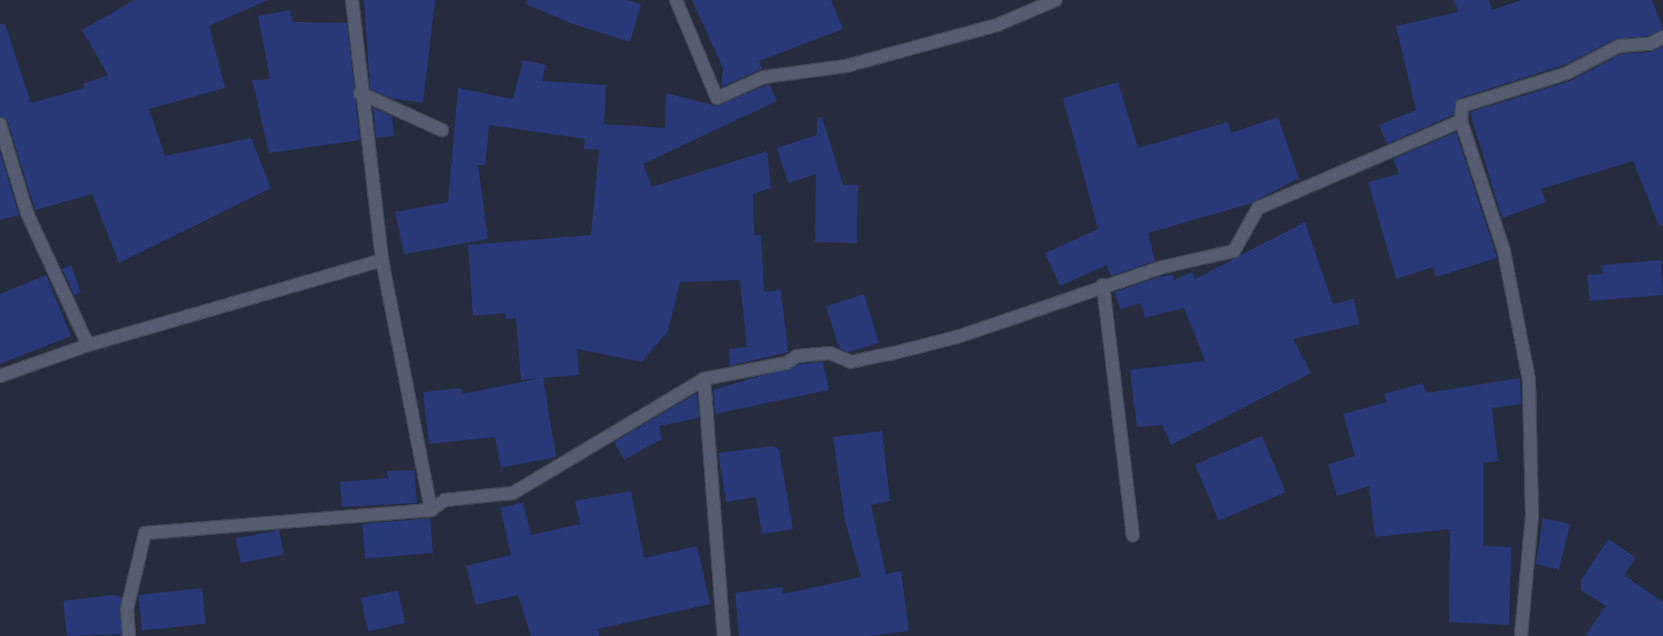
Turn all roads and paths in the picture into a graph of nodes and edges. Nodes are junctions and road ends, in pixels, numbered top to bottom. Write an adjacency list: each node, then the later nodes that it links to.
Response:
1 (352, 0): 5 (street)
2 (676, 0): 3 (street)
3 (1056, 0)
4 (1663, 37): 6 (street)
5 (360, 93): 8 (street); 9 (street)
6 (1461, 121): 10 (street); 18 (street)
7 (0, 124): 11 (street)
8 (442, 130)
9 (382, 260): 11 (street); 14 (street)
10 (1103, 285): 13 (street); 15 (street)
11 (88, 345): 12 (street)
12 (0, 376)
13 (704, 379): 14 (street); 17 (street)
14 (431, 510): 16 (street)
15 (1133, 535)
16 (130, 636)
17 (724, 636)
18 (1521, 636)

